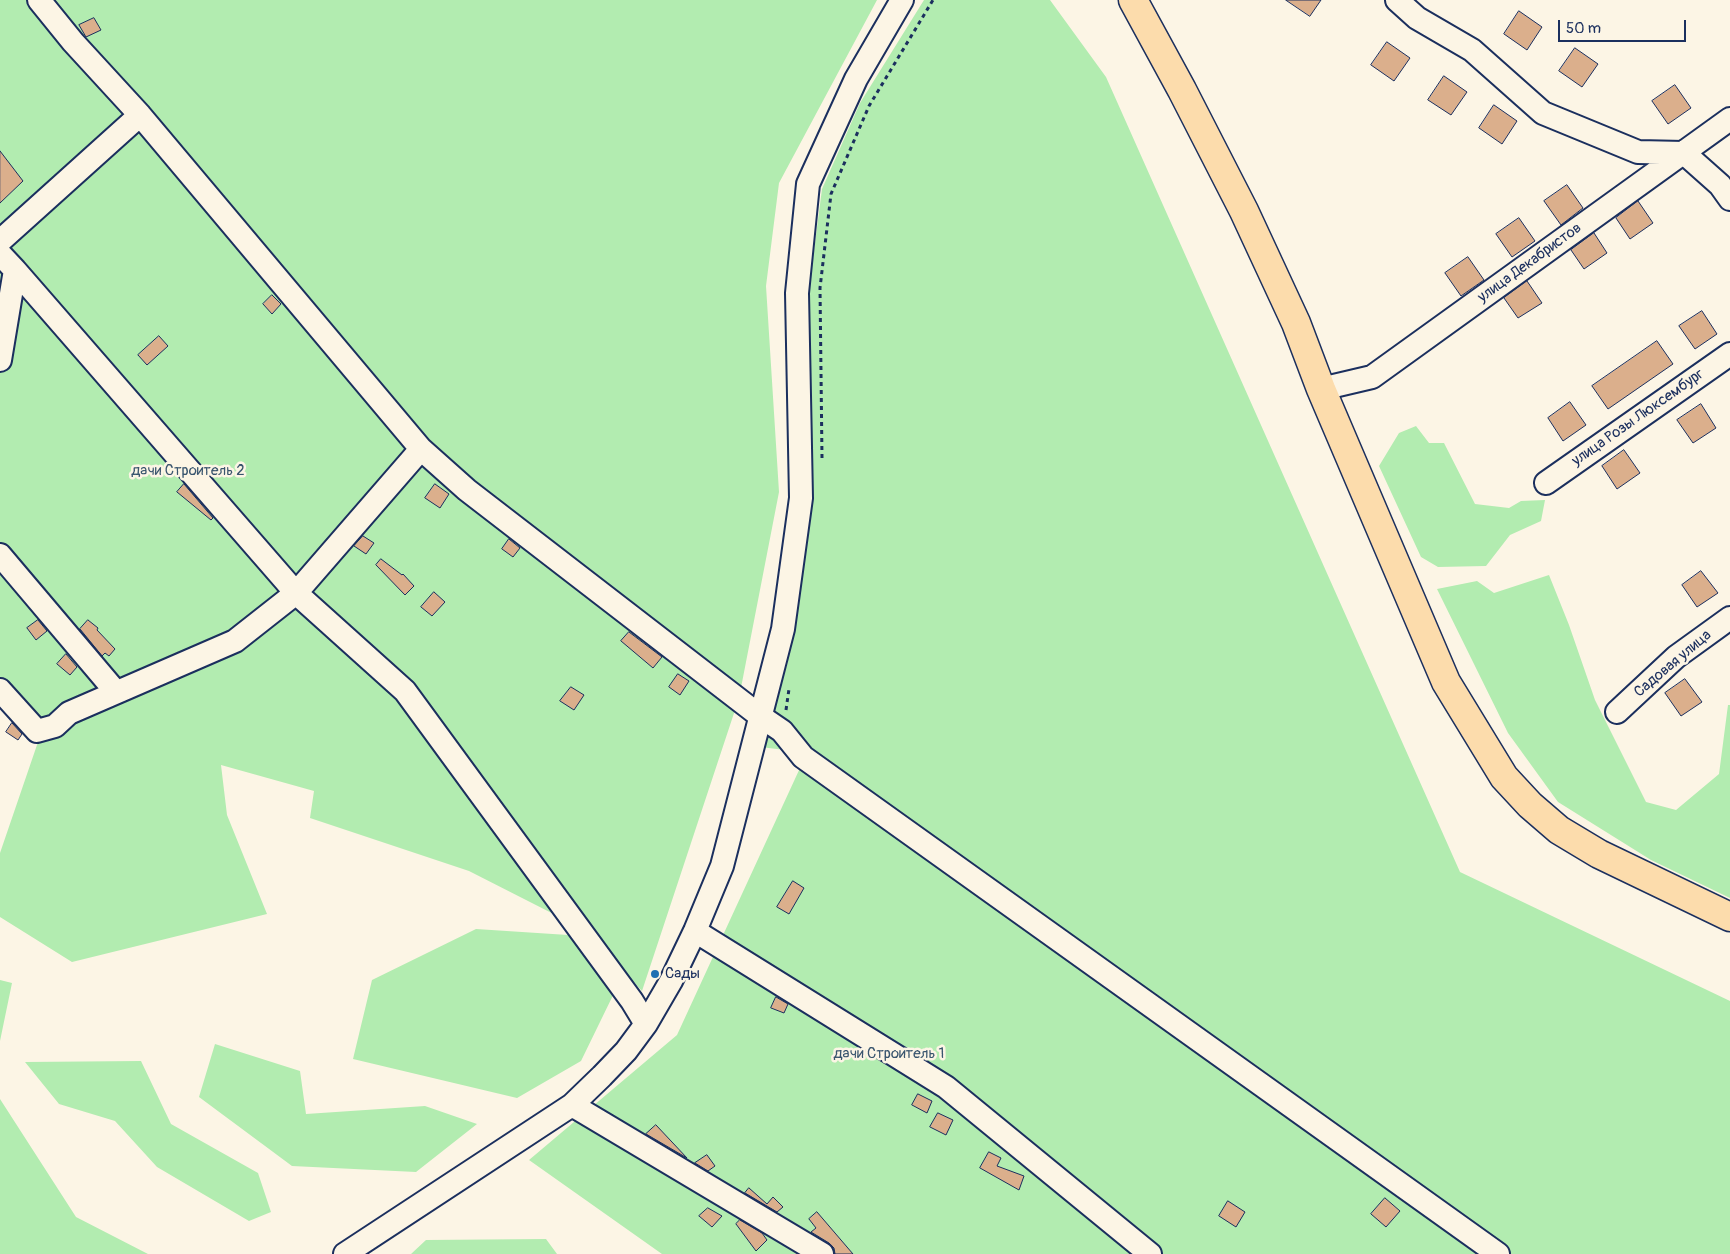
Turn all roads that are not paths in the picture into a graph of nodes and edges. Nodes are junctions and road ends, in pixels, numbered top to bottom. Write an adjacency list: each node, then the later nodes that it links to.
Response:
1 (39, 0): 5 (street)
2 (902, 0): 22 (street)
3 (1133, 0): 13 (highway)
4 (1397, 0): 7 (street)
5 (140, 115): 9 (street); 14 (street)
6 (1730, 119): 7 (street, улица Декабристов)
7 (1684, 153): 8 (street); 13 (street, улица Декабристов)
8 (1730, 199)
9 (0, 241)
10 (8, 262): 12 (street); 17 (street)
11 (1730, 354): 15 (street, улица Розы Люксембург)
12 (0, 360)
13 (1321, 389): 23 (highway)
14 (421, 449): 17 (street); 22 (street)
15 (1546, 483)
16 (0, 555): 20 (street)
17 (296, 593): 20 (street); 25 (street)
18 (1730, 618): 21 (street, Садовая улица)
19 (0, 690): 20 (street)
20 (116, 692)
21 (1617, 712)
22 (760, 716): 24 (street); 30 (street)
23 (1730, 917)
24 (695, 931): 25 (street); 29 (street)
25 (646, 1024): 26 (street)
26 (572, 1105): 27 (street); 28 (street)
27 (345, 1254)
28 (822, 1254)
29 (1150, 1254)
30 (1498, 1254)

